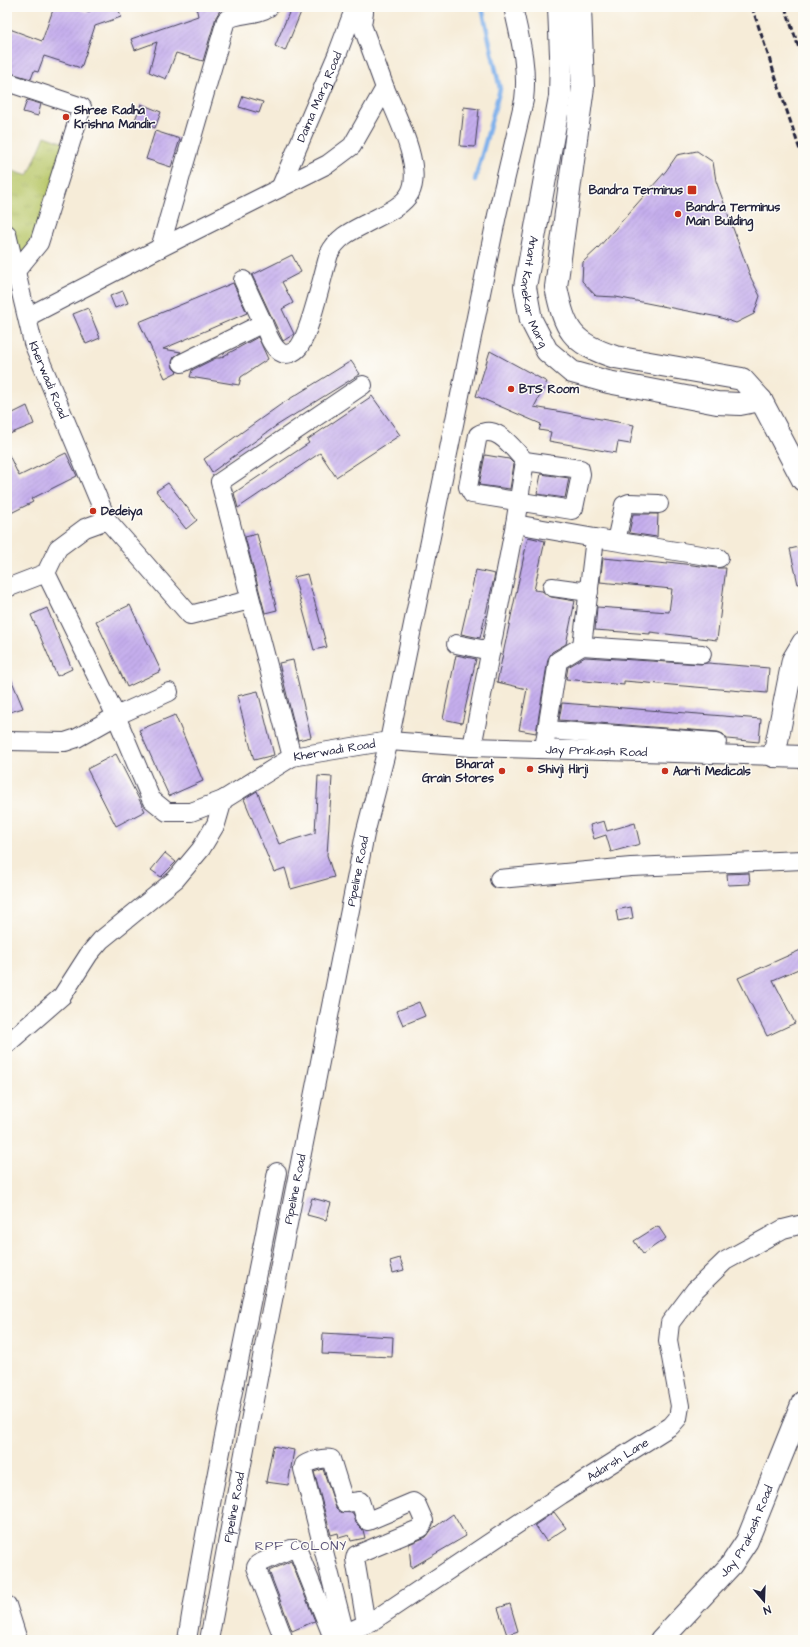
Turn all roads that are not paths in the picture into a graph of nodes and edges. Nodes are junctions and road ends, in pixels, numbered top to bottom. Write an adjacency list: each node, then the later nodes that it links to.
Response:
1 (269, 7): 11 (street)
2 (355, 7): 9 (street, Daima Marg Road)
3 (358, 7): 8 (street)
4 (513, 7): 43 (street, Pipeline Road)
5 (559, 7): 19 (street, Anant Kanekar Marg)
6 (580, 7): 19 (street, Anant Kanekar Marg)
7 (7, 82): 12 (street)
8 (385, 88): 9 (street); 16 (street)
9 (281, 186): 11 (street)
10 (7, 234): 12 (street, Kherwadi Road)
11 (160, 248): 15 (street)
12 (16, 271): 14 (street, Kherwadi Road)
13 (243, 280): 16 (street)
14 (14, 299): 15 (street, Kherwadi Road)
15 (27, 317): 24 (street, Kherwadi Road)
16 (263, 323): 17 (street)
17 (182, 363)
18 (363, 385): 33 (street, Kherwadi Road)
19 (762, 400): 21 (street, Anant Kanekar Marg)
20 (525, 461): 22 (street); 22 (street); 22 (street)
21 (803, 480)
22 (518, 502): 25 (street)
23 (659, 504): 27 (street)
24 (108, 520): 29 (street); 33 (street, Kherwadi Road)
25 (514, 524): 26 (street); 37 (street)
26 (595, 538): 27 (street); 32 (street)
27 (616, 541): 28 (street)
28 (719, 558)
29 (46, 573): 31 (street); 40 (street)
30 (552, 587): 32 (street)
31 (7, 588)
32 (588, 592): 36 (street)
33 (250, 600): 47 (street, Kherwadi Road)
34 (803, 643): 46 (street)
35 (456, 644): 37 (street)
36 (582, 646): 38 (street); 41 (street)
37 (491, 651): 44 (street)
38 (702, 654)
39 (169, 692): 40 (street)
40 (116, 716): 42 (street); 49 (street)
41 (547, 730): 45 (street); 46 (street)
42 (7, 741)
43 (389, 741): 44 (street, Jay Prakash Road); 47 (street, Kherwadi Road); 61 (street, Pipeline Road)
44 (472, 747): 45 (street, Jay Prakash Road)
45 (544, 748): 46 (street, Jay Prakash Road)
46 (766, 750): 48 (street, Jay Prakash Road)
47 (292, 757): 49 (street)
48 (803, 757)
49 (223, 800): 52 (street)
50 (803, 860): 51 (street)
51 (498, 879)
52 (7, 1044)
53 (277, 1172): 60 (street)
54 (803, 1224): 57 (street, Adarsh Lane)
55 (803, 1402): 63 (street, Jay Prakash Road)
56 (7, 1605): 59 (street)
57 (366, 1624): 58 (street, Adarsh Lane); 58 (street)
58 (336, 1637): 62 (street)
59 (18, 1640)
60 (187, 1640)
61 (209, 1640)
62 (284, 1640)
63 (660, 1640)

